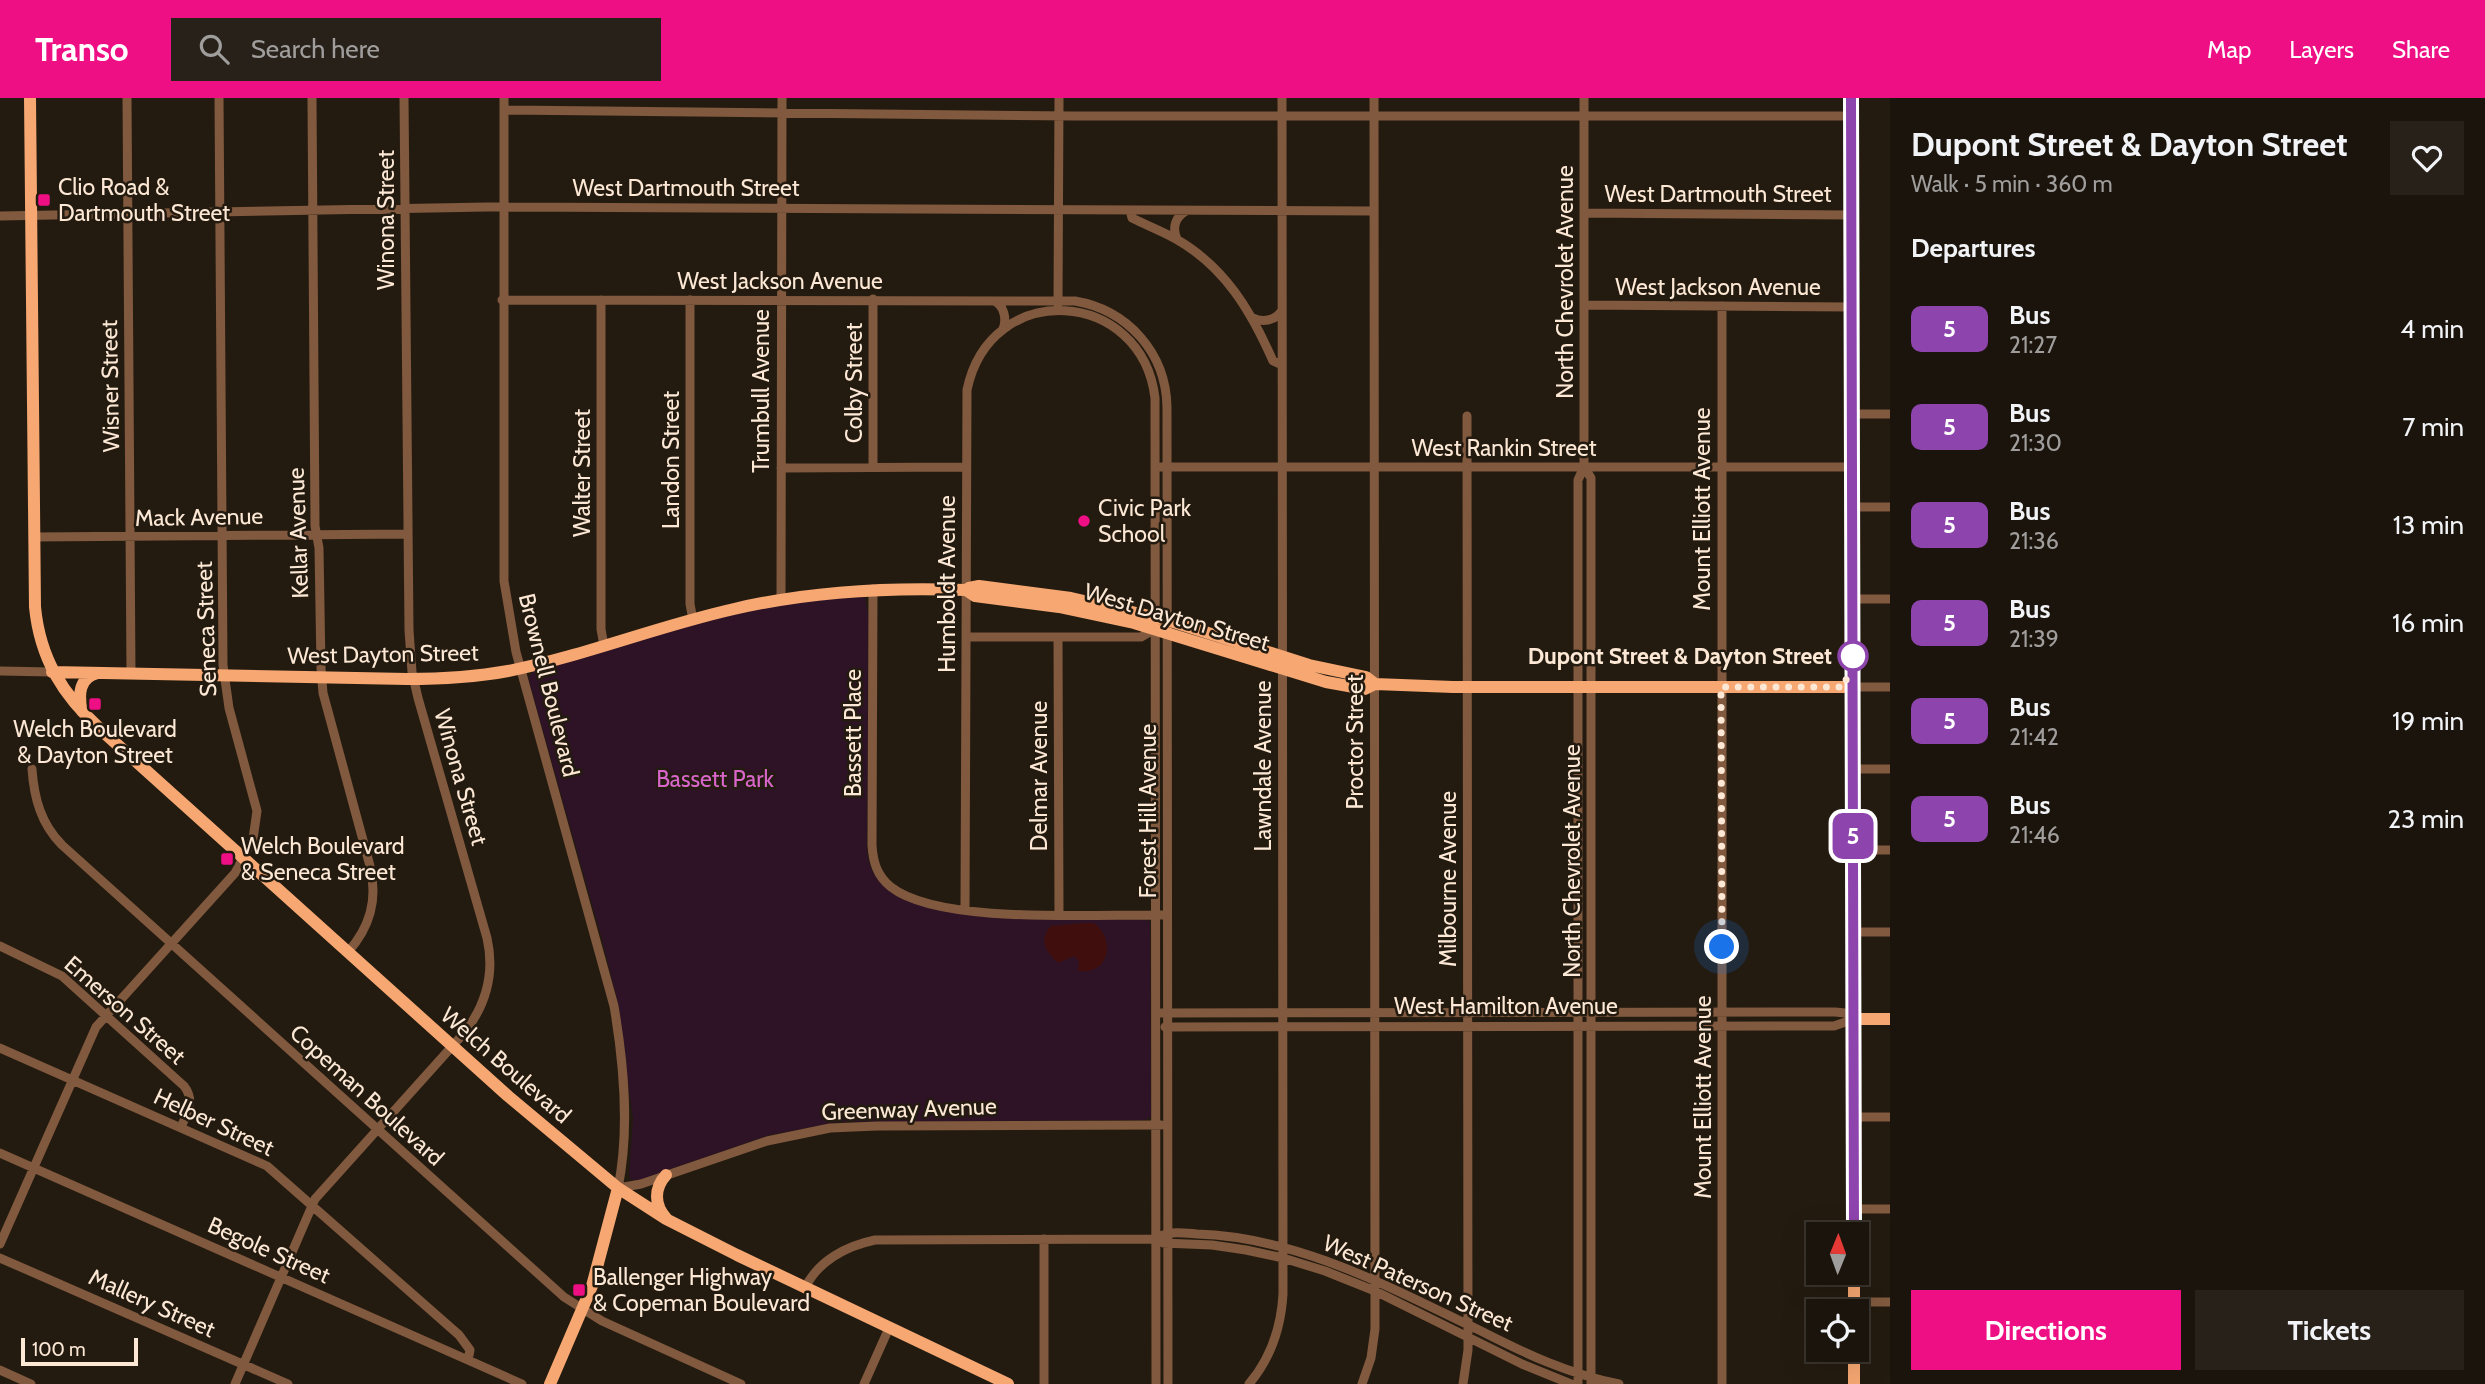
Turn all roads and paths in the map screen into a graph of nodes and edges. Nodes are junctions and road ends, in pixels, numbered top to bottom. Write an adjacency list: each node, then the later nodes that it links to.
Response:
1 (30, 98): 34 (street, Welch Boulevard)
2 (127, 98): 31 (street, Wisner Street)
3 (219, 98): 29 (street, Seneca Street)
4 (312, 98): 25 (street, Kellar Avenue)
5 (404, 98): 22 (street, Winona Street)
6 (503, 98): 13 (street, Brownell Boulevard)
7 (782, 98): 14 (street, Trumbull Avenue)
8 (1059, 98): 15 (street)
9 (1282, 98): 18 (street, Lawndale Avenue)
10 (1374, 98): 19 (street, Proctor Street)
11 (1584, 98): 16 (street, North Chevrolet Avenue)
12 (1851, 98): 17 (street)
13 (503, 110): 14 (street); 20 (street, Brownell Boulevard)
14 (782, 113): 15 (street); 21 (street, Trumbull Avenue)
15 (1058, 116): 18 (street); 23 (street)
16 (1584, 116): 17 (street); 19 (street); 30 (street, North Chevrolet Avenue)
17 (1851, 116): 32 (street)
18 (1282, 117): 19 (street); 27 (street, Lawndale Avenue)
19 (1374, 117): 28 (street, Proctor Street)
20 (503, 207): 21 (street, West Dartmouth Street); 22 (street, West Dartmouth Street); 37 (street, Brownell Boulevard)
21 (780, 207): 23 (street, West Dartmouth Street); 40 (street, Trumbull Avenue)
22 (405, 209): 25 (street, West Dartmouth Street); 68 (street, Winona Street)
23 (1058, 210): 24 (street, West Dartmouth Street); 42 (street)
24 (1130, 210): 26 (street, West Dartmouth Street); 35 (street)
25 (312, 211): 29 (street, West Dartmouth Street); 69 (street, Kellar Avenue)
26 (1187, 211): 27 (street, West Dartmouth Street); 35 (street)
27 (1282, 211): 28 (street, West Dartmouth Street); 46 (street, Lawndale Avenue)
28 (1373, 211): 58 (street, Proctor Street)
29 (220, 212): 31 (street, West Dartmouth Street); 70 (street, Seneca Street)
30 (1584, 213): 32 (street, West Dartmouth Street); 43 (street, North Chevrolet Avenue)
31 (127, 214): 34 (street, West Dartmouth Street); 72 (street, Wisner Street)
32 (1851, 215): 45 (street)
33 (0, 216): 34 (street, West Dartmouth Street)
34 (31, 216): 71 (street, Welch Boulevard)
35 (1177, 239): 47 (street)
36 (873, 299): 40 (street, West Jackson Avenue); 41 (street, West Jackson Avenue); 53 (street, Colby Street)
37 (502, 300): 38 (street, West Jackson Avenue); 86 (street, Brownell Boulevard)
38 (601, 300): 39 (street, West Jackson Avenue); 84 (street, Walter Street)
39 (690, 300): 40 (street, West Jackson Avenue); 80 (street, Landon Street)
40 (781, 300): 63 (street, Trumbull Avenue)
41 (992, 301): 42 (street, West Jackson Avenue); 48 (street)
42 (1058, 305): 48 (street, Humboldt Avenue); 55 (street, Forest Hill Avenue); 56 (street, Forest Hill Avenue)
43 (1584, 305): 44 (street, West Jackson Avenue); 60 (street, North Chevrolet Avenue)
44 (1722, 306): 45 (street, West Jackson Avenue); 61 (street, Mount Elliott Avenue)
45 (1852, 307): 50 (street)
46 (1282, 310): 47 (street); 49 (street, Lawndale Avenue)
47 (1253, 318): 49 (street)
48 (1003, 329): 54 (street, Humboldt Avenue)
49 (1282, 365): 57 (street, Lawndale Avenue)
50 (1852, 414): 51 (street); 62 (street)
51 (1890, 414)
52 (1467, 416): 59 (street, Milbourne Avenue)
53 (873, 467): 54 (street); 63 (street)
54 (965, 467): 74 (street, Humboldt Avenue)
55 (1156, 467): 56 (street, West Rankin Street); 66 (street, Forest Hill Avenue)
56 (1167, 467): 57 (street, West Rankin Street); 67 (street, Forest Hill Avenue)
57 (1282, 467): 58 (street, West Rankin Street); 85 (street, Lawndale Avenue)
58 (1373, 467): 59 (street, West Rankin Street); 96 (street, Proctor Street)
59 (1467, 467): 60 (street, West Rankin Street); 97 (street, Milbourne Avenue)
60 (1584, 467): 61 (street, West Rankin Street); 78 (street, North Chevrolet Avenue); 79 (street, North Chevrolet Avenue)
61 (1721, 467): 62 (street, West Rankin Street); 100 (street, Mount Elliott Avenue)
62 (1852, 467): 64 (street)
63 (781, 468): 75 (street, Trumbull Avenue)
64 (1853, 506): 65 (street); 76 (street)
65 (1890, 507)
66 (1156, 519): 67 (street); 81 (street, Forest Hill Avenue)
67 (1167, 519): 81 (street, Forest Hill Avenue)
68 (407, 534): 69 (street, Mack Avenue); 93 (street, Winona Street)
69 (317, 535): 70 (street, Mack Avenue); 92 (street, Kellar Avenue)
70 (222, 536): 72 (street, Mack Avenue); 91 (street, Seneca Street)
71 (34, 537): 72 (street, Mack Avenue); 88 (street, Welch Boulevard)
72 (130, 537): 90 (street, Wisner Street)
73 (873, 589): 74 (street, West Dayton Street); 75 (street, West Dayton Street); 114 (street, Bassett Place)
74 (966, 590): 81 (street, West Dayton Street); 82 (street, Humboldt Avenue)
75 (781, 599): 80 (street, West Dayton Street)
76 (1853, 599): 77 (street); 101 (street)
77 (1890, 599)
78 (1577, 604): 79 (street); 98 (street, North Chevrolet Avenue)
79 (1591, 604): 99 (street, North Chevrolet Avenue)
80 (693, 620): 84 (street, West Dayton Street)
81 (1161, 624): 83 (street); 85 (street, West Dayton Street); 94 (street, Forest Hill Avenue); 95 (street, Forest Hill Avenue)
82 (967, 637): 83 (street); 114 (street, Humboldt Avenue)
83 (1058, 637): 115 (street, Delmar Avenue)
84 (604, 646): 86 (street, West Dayton Street)
85 (1282, 663): 96 (street, West Dayton Street); 128 (street, Lawndale Avenue)
86 (521, 668): 93 (street, West Dayton Street); 154 (street, Brownell Boulevard)
87 (0, 671): 88 (street, West Dayton Street)
88 (52, 672): 89 (street, West Dayton Street); 103 (street, Welch Boulevard)
89 (102, 673): 90 (street, West Dayton Street); 103 (street)
90 (131, 673): 91 (street, West Dayton Street)
91 (224, 675): 92 (street, West Dayton Street); 113 (street, Seneca Street)
92 (321, 677): 93 (street, West Dayton Street); 122 (street, Kellar Avenue)
93 (413, 679): 142 (street, Winona Street)
94 (1155, 684): 95 (street); 107 (street, Forest Hill Avenue)
95 (1167, 684): 108 (street, Forest Hill Avenue)
96 (1375, 684): 97 (street, West Dayton Street); 129 (street, Proctor Street)
97 (1467, 687): 98 (street, West Dayton Street); 130 (street, Milbourne Avenue)
98 (1577, 687): 99 (street, West Dayton Street); 111 (street, North Chevrolet Avenue)
99 (1591, 687): 100 (street, West Dayton Street); 112 (street, North Chevrolet Avenue)
100 (1721, 687): 101 (street, West Dayton Street); 125 (street, Mount Elliott Avenue)
101 (1853, 687): 102 (street, West Dayton Street); 105 (street)
102 (1890, 687)
103 (84, 715): 113 (street, Welch Boulevard)
104 (32, 769): 120 (street, Copeman Boulevard)
105 (1853, 769): 106 (street); 109 (street)
106 (1890, 769)
107 (1155, 774): 108 (street); 116 (street, Forest Hill Avenue)
108 (1167, 774): 117 (street, Forest Hill Avenue)
109 (1854, 850): 110 (street); 118 (street)
110 (1890, 850)
111 (1577, 852): 112 (street); 123 (street, North Chevrolet Avenue)
112 (1591, 852): 124 (street, North Chevrolet Avenue)
113 (244, 859): 120 (street, Seneca Street); 122 (street, Welch Boulevard)
114 (965, 910): 115 (street)
115 (1059, 915): 116 (street)
116 (1156, 915): 117 (street); 126 (street, Forest Hill Avenue)
117 (1167, 915): 127 (street, Forest Hill Avenue)
118 (1854, 932): 119 (street); 132 (street)
119 (1890, 932)
120 (171, 944): 131 (street, Seneca Street); 150 (street, Copeman Boulevard)
121 (0, 946): 131 (street, Emerson Street)
122 (348, 952): 142 (street, Welch Boulevard)
123 (1578, 1012): 124 (street, West Hamilton Avenue); 130 (street, West Hamilton Avenue); 134 (street, North Chevrolet Avenue)
124 (1591, 1012): 125 (street, West Hamilton Avenue); 135 (street, North Chevrolet Avenue)
125 (1723, 1012): 132 (street, West Hamilton Avenue); 136 (street, Mount Elliott Avenue)
126 (1156, 1013): 127 (street, West Hamilton Avenue); 137 (street, Forest Hill Avenue)
127 (1167, 1013): 128 (street, West Hamilton Avenue); 138 (street, Forest Hill Avenue)
128 (1283, 1013): 129 (street, West Hamilton Avenue); 139 (street, Lawndale Avenue)
129 (1375, 1013): 130 (street, West Hamilton Avenue); 140 (street, Proctor Street)
130 (1468, 1013): 141 (street, Milbourne Avenue)
131 (106, 1015): 144 (street, Seneca Street); 149 (street, Emerson Street)
132 (1854, 1019): 133 (street, West Hamilton Avenue); 136 (street, West Hamilton Avenue); 145 (street)
133 (1890, 1019)
134 (1578, 1026): 135 (street, West Hamilton Avenue); 141 (street, West Hamilton Avenue); 155 (street, North Chevrolet Avenue)
135 (1591, 1026): 136 (street, West Hamilton Avenue); 156 (street, North Chevrolet Avenue)
136 (1722, 1026): 201 (street, Mount Elliott Avenue)
137 (1156, 1027): 138 (street, West Hamilton Avenue); 147 (street, Forest Hill Avenue)
138 (1167, 1027): 139 (street, West Hamilton Avenue); 148 (street, Forest Hill Avenue)
139 (1282, 1027): 140 (street, West Hamilton Avenue); 166 (street, Lawndale Avenue)
140 (1375, 1027): 141 (street, West Hamilton Avenue); 170 (street, Proctor Street)
141 (1468, 1027): 176 (street, Milbourne Avenue)
142 (452, 1046): 150 (street, Winona Street); 154 (street, Welch Boulevard)
143 (0, 1048): 144 (street, Helber Street)
144 (73, 1080): 149 (street, Helber Street); 152 (street, Seneca Street)
145 (1854, 1116): 146 (street); 158 (street)
146 (1890, 1117)
147 (1156, 1125): 148 (street, Greenway Avenue); 153 (street, Greenway Avenue); 163 (street, Forest Hill Avenue)
148 (1167, 1125): 164 (street, Forest Hill Avenue)
149 (181, 1127): 157 (street, Helber Street)
150 (377, 1129): 157 (street, Winona Street); 175 (street, Copeman Boulevard)
151 (0, 1153): 152 (street, Begole Street)
152 (34, 1167): 165 (street, Seneca Street); 169 (street, Begole Street)
153 (666, 1175): 154 (street, Greenway Avenue); 160 (street)
154 (618, 1188): 160 (street, Welch Boulevard); 175 (street)
155 (1578, 1197): 156 (street); 183 (street, North Chevrolet Avenue)
156 (1591, 1198): 184 (street, North Chevrolet Avenue)
157 (313, 1204): 169 (street, Winona Street); 179 (street, Helber Street)
158 (1854, 1209): 159 (street); 161 (street)
159 (1890, 1209)
160 (666, 1219): 171 (street, Welch Boulevard)
161 (1854, 1222)
162 (1044, 1239): 163 (street, West Paterson Street); 171 (street, West Paterson Street); 193 (street)
163 (1156, 1239): 164 (street, West Paterson Street); 194 (street, Forest Hill Avenue)
164 (1168, 1239): 166 (street, West Paterson Street); 168 (street, West Paterson Street); 195 (street, Forest Hill Avenue)
165 (0, 1244)
166 (1282, 1247): 168 (street, Lawndale Avenue); 170 (street, West Paterson Street)
167 (0, 1258): 181 (street, Mallery Street)
168 (1283, 1258): 172 (street, West Paterson Street); 196 (street, Lawndale Avenue)
169 (282, 1277): 179 (street, Begole Street); 181 (street, Winona Street)
170 (1375, 1280): 172 (street, Proctor Street); 176 (street, West Paterson Street)
171 (805, 1288): 177 (street, Welch Boulevard)
172 (1375, 1292): 178 (street, West Paterson Street); 197 (street, Proctor Street)
173 (1890, 1303): 174 (street)
174 (1869, 1305)
175 (582, 1310): 189 (street); 190 (street, Copeman Boulevard)
176 (1468, 1325): 178 (street, Milbourne Avenue); 183 (street, West Paterson Street)
177 (889, 1328): 191 (street); 192 (street, Welch Boulevard)
178 (1468, 1337): 198 (street, Milbourne Avenue); 199 (street, West Paterson Street)
179 (468, 1360): 188 (street, Begole Street)
180 (1854, 1362): 202 (street)
181 (243, 1364): 186 (street, Winona Street); 187 (street, Mallery Street)
182 (0, 1370): 185 (street)
183 (1578, 1379): 184 (street, West Paterson Street)
184 (1591, 1381): 200 (street, West Paterson Street)
185 (31, 1384)
186 (234, 1384)
187 (288, 1384)
188 (522, 1384)
189 (550, 1384)
190 (741, 1384)
191 (864, 1384)
192 (1007, 1384)
193 (1044, 1384)
194 (1156, 1384)
195 (1168, 1384)
196 (1249, 1384)
197 (1362, 1384)
198 (1463, 1384)
199 (1571, 1384)
200 (1619, 1384)
201 (1723, 1384)
202 (1854, 1384)

